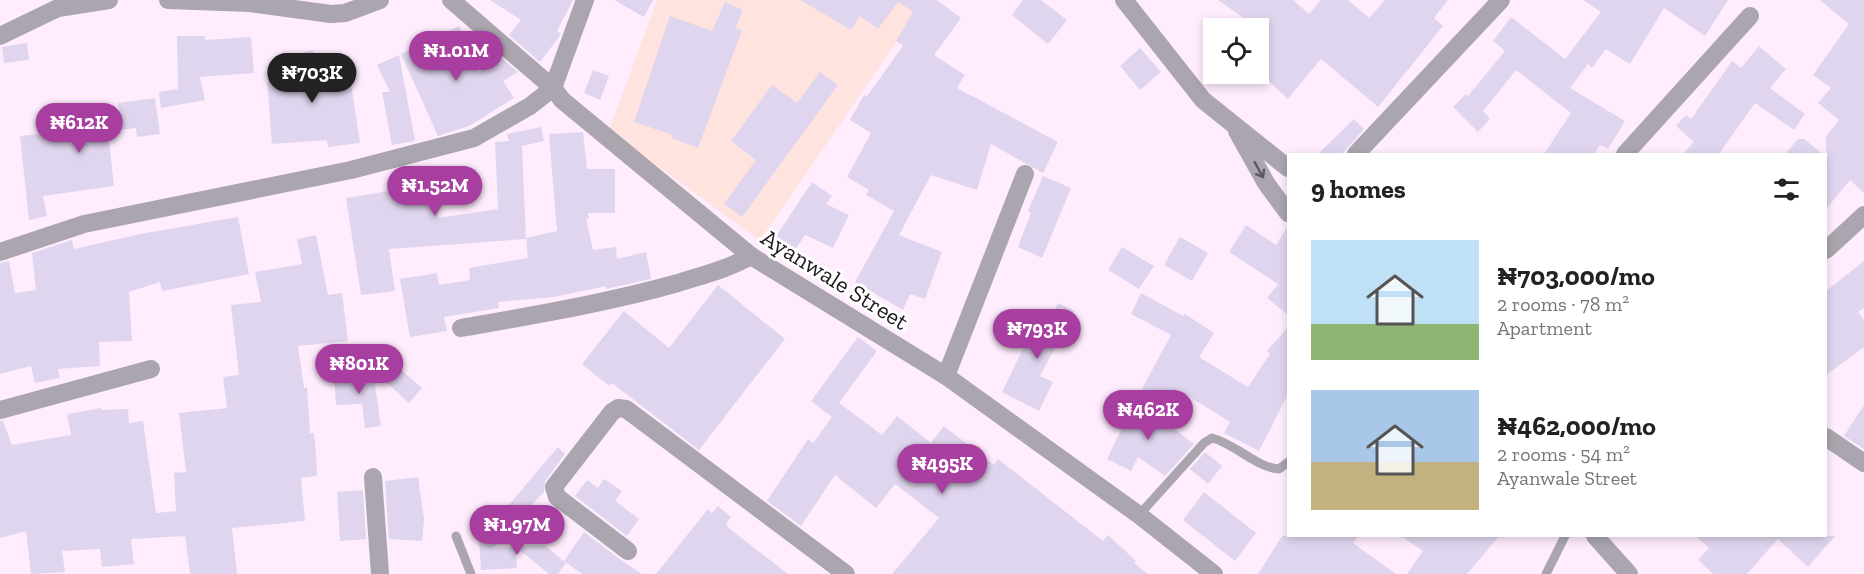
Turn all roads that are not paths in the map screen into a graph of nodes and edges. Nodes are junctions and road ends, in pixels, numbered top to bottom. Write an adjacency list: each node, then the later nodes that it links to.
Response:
1 (109, 0): 9 (street)
2 (168, 0): 3 (street)
3 (380, 0)
4 (451, 0): 10 (street, Ayanwale Street)
5 (585, 0): 10 (street)
6 (1124, 0): 11 (street)
7 (1501, 0): 12 (street)
8 (1750, 16): 13 (street)
9 (0, 36)
10 (553, 88): 19 (street); 20 (street, Ayanwale Street)
11 (1234, 124): 14 (street); 16 (street, one-way to 16)
12 (1357, 153)
13 (1626, 153)
14 (1287, 167)
15 (1025, 174): 23 (street)
16 (1287, 212)
17 (1864, 215): 18 (street)
18 (1827, 249)
19 (0, 252)
20 (751, 256): 21 (street); 23 (street, Ayanwale Street)
21 (461, 328)
22 (151, 369): 24 (street)
23 (946, 376): 29 (street, Ayanwale Street)
24 (0, 410)
25 (1827, 438): 27 (street)
26 (1287, 463): 29 (lane)
27 (1864, 463)
28 (373, 477): 35 (street)
29 (1139, 515): 38 (street, Ayanwale Street)
30 (456, 536): 36 (lane)
31 (1564, 537): 39 (lane)
32 (1595, 537): 34 (street)
33 (628, 551): 37 (street)
34 (1621, 571)
35 (380, 574)
36 (471, 574)
37 (846, 574)
38 (1214, 574)
39 (1546, 574)

